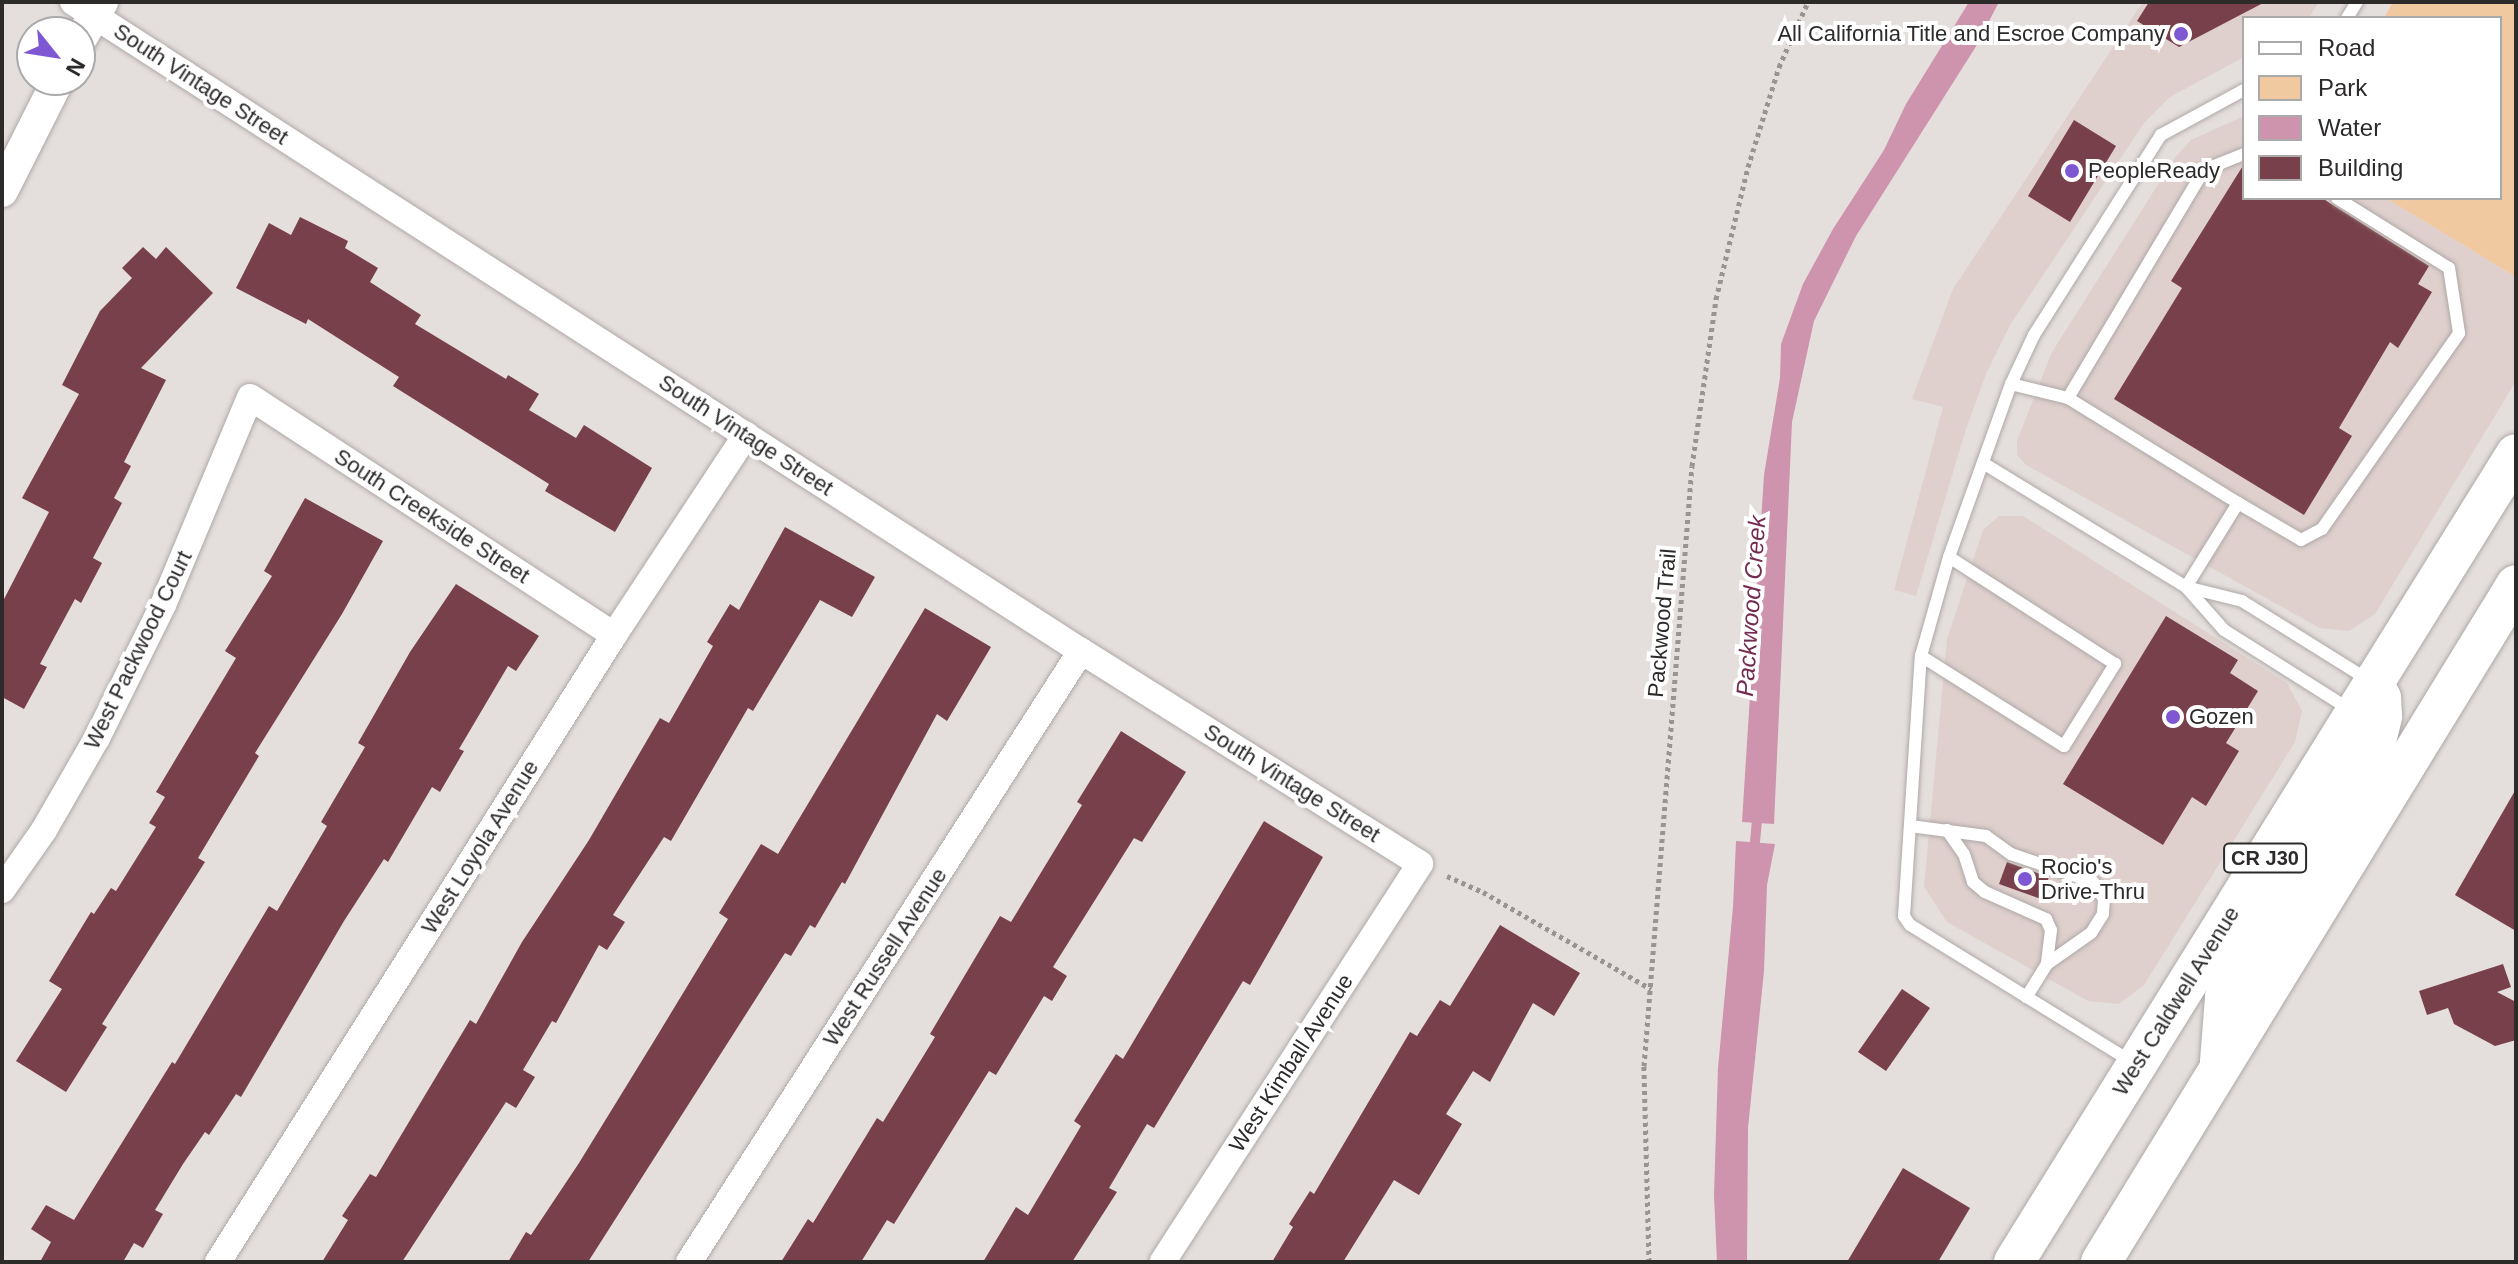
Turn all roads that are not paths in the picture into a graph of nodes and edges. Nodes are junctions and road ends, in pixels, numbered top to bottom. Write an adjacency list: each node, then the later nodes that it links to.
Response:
1 (87, 15): 10 (street, South Vintage Street)
2 (2242, 91): 7 (lane)
3 (50, 96): 5 (street)
4 (2242, 155): 9 (lane)
5 (2, 191)
6 (2340, 200): 13 (lane)
7 (2011, 384): 9 (lane); 12 (lane)
8 (250, 397): 17 (street, South Creekside Street); 24 (street, West Packwood Court)
9 (2068, 398): 13 (lane)
10 (746, 435): 17 (street, West Loyola Avenue); 18 (street, South Vintage Street)
11 (2516, 454): 20 (main road, West Caldwell Avenue / CR J30)
12 (1983, 463): 14 (lane); 16 (lane)
13 (2238, 503): 16 (lane)
14 (1949, 557): 19 (lane); 19 (lane)
15 (2516, 585): 28 (main road, CR J30)
16 (2186, 587): 20 (lane); 20 (lane)
17 (614, 635): 29 (street, West Loyola Avenue)
18 (1081, 651): 23 (street, South Vintage Street); 30 (street, West Russell Avenue)
19 (1921, 656): 21 (lane)
20 (2364, 697): 27 (main road, West Caldwell Avenue / CR J30); 28 (main road)
21 (1910, 826): 22 (lane); 26 (lane)
22 (1947, 830): 25 (lane); 25 (lane)
23 (1420, 864): 31 (street, West Kimball Avenue)
24 (2, 890)
25 (2047, 964): 26 (lane)
26 (2026, 997): 27 (lane)
27 (2137, 1065): 32 (main road, West Caldwell Avenue / CR J30)
28 (2220, 1071): 33 (main road, CR J30)
29 (218, 1262)
30 (689, 1262)
31 (1163, 1262)
32 (2014, 1262)
33 (2101, 1262)

